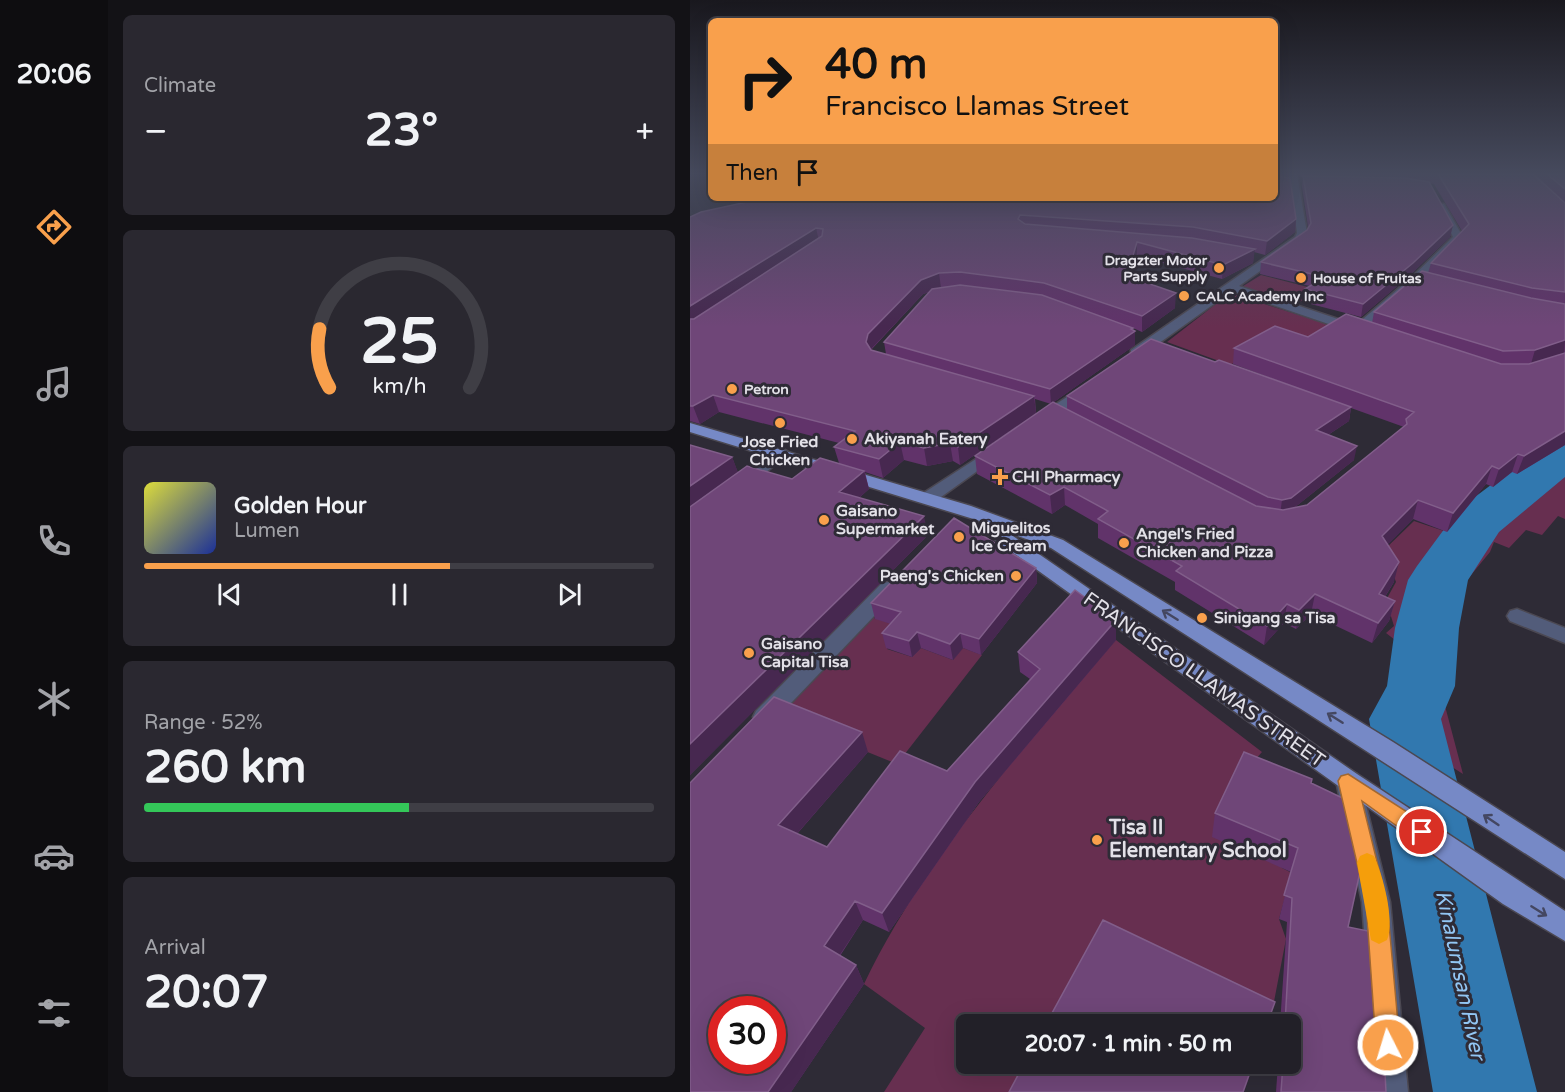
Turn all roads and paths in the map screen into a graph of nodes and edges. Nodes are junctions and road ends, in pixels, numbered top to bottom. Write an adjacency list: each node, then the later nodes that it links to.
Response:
1 (1301, 225): 3 (street)
2 (1451, 225): 3 (street)
3 (1230, 287): 5 (street)
4 (1132, 333): 5 (street)
5 (1153, 341): 6 (street); 7 (street)
6 (1175, 349)
7 (1126, 360)
8 (1098, 379): 10 (street)
9 (1030, 405): 10 (street)
10 (1058, 414): 11 (street)
11 (1034, 425)
12 (690, 428): 14 (main road, FRANCISCO LLAMAS STREET)
13 (1005, 445): 16 (street)
14 (782, 453): 15 (street); 16 (main road, FRANCISCO LLAMAS STREET)
15 (727, 493)
16 (928, 498): 17 (main road, FRANCISCO LLAMAS STREET)
17 (965, 510): 18 (street); 23 (main road, FRANCISCO LLAMAS STREET); 24 (main road, FRANCISCO LLAMAS STREET, one-way to 17)
18 (948, 527)
19 (906, 570): 22 (street)
20 (1517, 616): 21 (street)
21 (1565, 636)
22 (748, 734)
23 (1358, 788): 25 (main road, FRANCISCO LLAMAS STREET, one-way to 25); 26 (street)
24 (1565, 867)
25 (1565, 927)
26 (1392, 1092)

